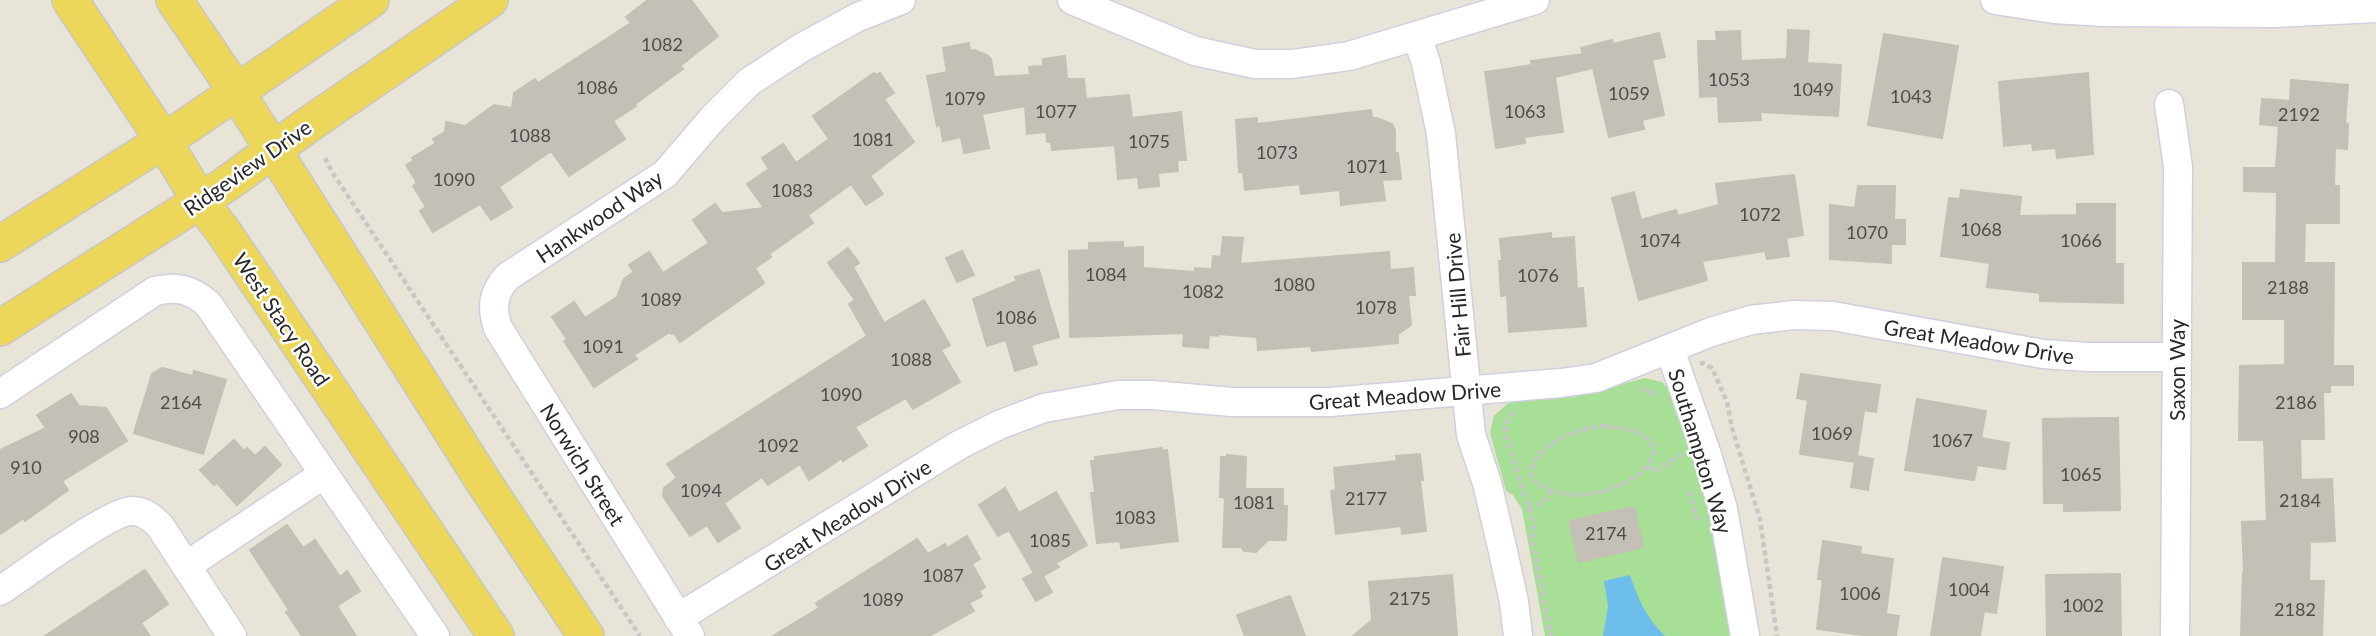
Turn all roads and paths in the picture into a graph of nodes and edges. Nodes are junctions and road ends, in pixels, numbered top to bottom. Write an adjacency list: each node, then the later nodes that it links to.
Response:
1 (70, 0): 14 (main road, West Stacy Road)
2 (174, 0): 12 (main road)
3 (371, 0): 12 (main road)
4 (490, 0): 15 (main road, Ridgeview Drive)
5 (901, 0): 19 (street, Hankwood Way)
6 (1072, 0): 11 (street)
7 (1535, 0): 11 (street)
8 (1995, 0): 9 (street)
9 (2178, 6): 10 (street)
10 (2376, 8)
11 (1417, 36): 23 (street, Fair Hill Drive)
12 (236, 91): 14 (main road); 15 (main road)
13 (2169, 104): 22 (street, Saxon Way)
14 (163, 140): 17 (main road, West Stacy Road); 18 (main road)
15 (272, 150): 17 (main road, Ridgeview Drive); 43 (main road)
16 (325, 158): 44 (path)
17 (200, 201): 20 (main road, Ridgeview Drive); 42 (main road, West Stacy Road)
18 (0, 244)
19 (498, 287): 39 (street, Norwich Street)
20 (0, 328)
21 (1670, 350): 22 (street, Great Meadow Drive); 23 (street, Great Meadow Drive); 47 (street, Southampton Way)
22 (2175, 357): 48 (street, Saxon Way)
23 (1465, 389): 39 (street, Great Meadow Drive); 45 (street, Fair Hill Drive)
24 (1635, 390): 26 (path)
25 (0, 394): 32 (street)
26 (1664, 398)
27 (1520, 409): 35 (path)
28 (1681, 446): 29 (path)
29 (1683, 454): 30 (path); 31 (path)
30 (1685, 465)
31 (1648, 467): 34 (path); 34 (path)
32 (324, 474): 37 (street); 41 (street)
33 (1688, 488): 36 (path)
34 (1551, 490): 35 (path)
35 (1528, 509): 46 (path)
36 (1701, 530)
37 (186, 566): 38 (street); 40 (street)
38 (0, 591)
39 (684, 627)
40 (231, 636)
41 (435, 636)
42 (496, 636)
43 (586, 636)
44 (640, 636)
45 (1518, 636)
46 (1551, 636)
47 (1745, 636)
48 (2175, 636)

